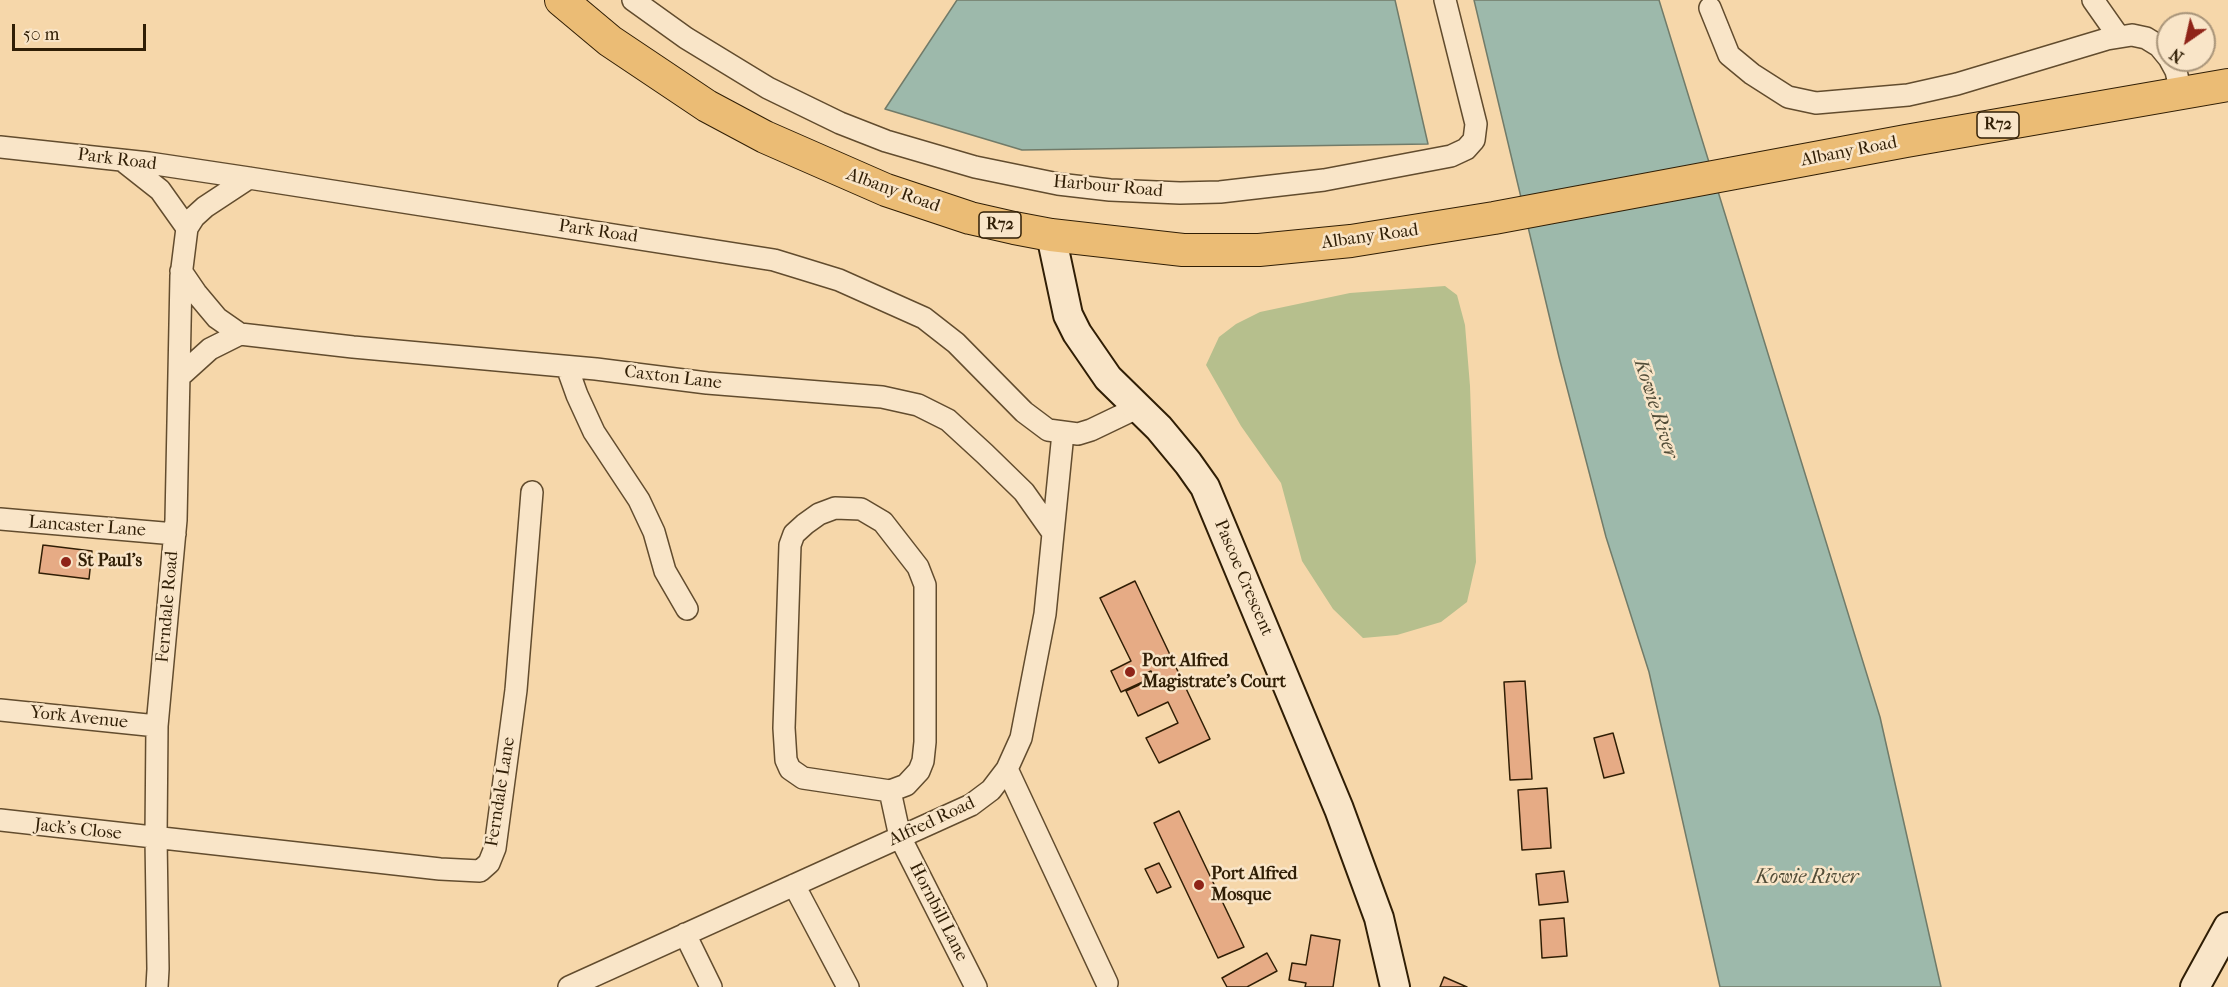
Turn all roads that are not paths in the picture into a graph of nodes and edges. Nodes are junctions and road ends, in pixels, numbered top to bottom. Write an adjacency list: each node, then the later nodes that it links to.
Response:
1 (561, 0): 15 (main road, Albany Road / R72)
2 (633, 0): 3 (street, Harbour Road)
3 (1445, 0)
4 (2093, 0): 6 (street)
5 (1710, 8): 6 (street)
6 (2119, 37): 7 (street)
7 (2156, 44)
8 (2176, 72): 10 (street)
9 (2228, 85): 10 (main road, Albany Road / R72)
10 (2181, 93): 15 (main road, Albany Road / R72)
11 (0, 147): 12 (street, Park Road)
12 (122, 160): 13 (street, Park Road); 14 (street)
13 (249, 177): 14 (street); 21 (street, Park Road)
14 (187, 228): 16 (street, Ferndale Road)
15 (1051, 235): 20 (street, Pascoe Crescent)
16 (182, 271): 17 (street); 19 (street, Ferndale Road)
17 (240, 334): 18 (street, Caxton Lane); 19 (street)
18 (567, 367): 24 (street, Caxton Lane); 26 (street)
19 (179, 377): 25 (street, Ferndale Road)
20 (1139, 407): 21 (street); 44 (street, Pascoe Crescent)
21 (1063, 433): 24 (street, Alfred Road)
22 (532, 492): 33 (street, Ferndale Lane)
23 (0, 519): 25 (street, Lancaster Lane)
24 (1053, 533): 29 (street, Alfred Road)
25 (175, 534): 28 (street, Ferndale Road)
26 (687, 609)
27 (0, 710): 28 (street, York Avenue)
28 (158, 726): 33 (street, Ferndale Road)
29 (1007, 770): 32 (street, Alfred Road); 37 (street)
30 (890, 791): 30 (street); 32 (street, Hornbill Lane)
31 (0, 820): 33 (street, Jack's Close)
32 (900, 837): 34 (street, Alfred Road); 43 (street, Hornbill Lane)
33 (156, 838): 40 (street, Ferndale Road)
34 (794, 885): 36 (street, Alfred Road); 42 (street)
35 (2228, 927): 38 (street)
36 (685, 934): 39 (street, Alfred Road); 41 (street)
37 (1107, 983)
38 (2200, 985)
39 (575, 986)
40 (156, 987)
41 (711, 987)
42 (848, 987)
43 (976, 987)
44 (1395, 987)

